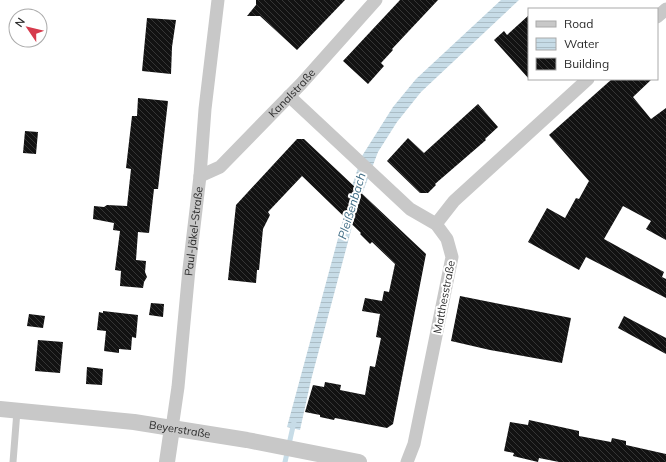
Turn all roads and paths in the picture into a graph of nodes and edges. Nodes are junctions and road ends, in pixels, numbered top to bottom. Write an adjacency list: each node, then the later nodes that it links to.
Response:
1 (218, 0): 7 (street, Paul-Jäkel-Straße)
2 (376, 0): 6 (street, Kanalstraße)
3 (666, 9): 4 (street)
4 (658, 16)
5 (587, 80): 8 (street)
6 (289, 96): 7 (street, Kanalstraße); 8 (street)
7 (200, 176): 11 (street, Paul-Jäkel-Straße)
8 (436, 224): 15 (street, Matthesstraße)
9 (0, 409): 10 (street, Beyerstraße)
10 (17, 410): 11 (street, Beyerstraße); 12 (lane)
11 (172, 428): 13 (street, Paul-Jäkel-Straße); 14 (street, Beyerstraße)
12 (13, 462)
13 (167, 462)
14 (359, 462)
15 (407, 462)

